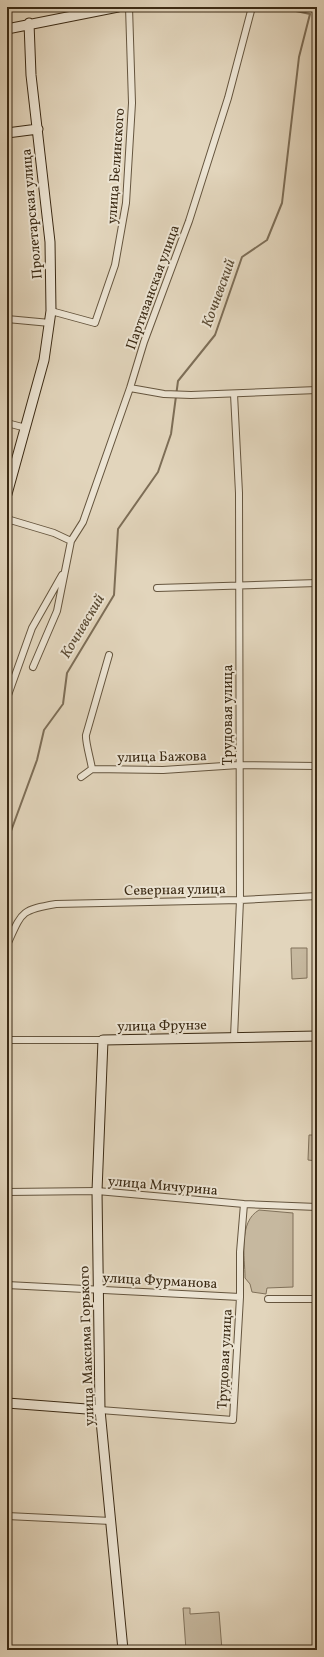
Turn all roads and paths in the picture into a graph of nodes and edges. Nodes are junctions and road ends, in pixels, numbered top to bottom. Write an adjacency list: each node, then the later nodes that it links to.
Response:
1 (118, 7): 4 (street)
2 (129, 7): 8 (street, улица Белинского)
3 (252, 7): 11 (street, Партизанская улица)
4 (29, 23): 5 (street); 6 (street, Пролетарская улица)
5 (7, 29)
6 (38, 129): 7 (street); 8 (street, Пролетарская улица)
7 (7, 133)
8 (52, 311): 10 (street, Пролетарская улица)
9 (7, 319): 10 (street)
10 (50, 323): 15 (street, Пролетарская улица)
11 (130, 388): 13 (street); 18 (street, Партизанская улица)
12 (317, 390): 13 (street)
13 (234, 394): 21 (street, Трудовая улица)
14 (7, 423): 15 (street)
15 (26, 428): 16 (street, Пролетарская улица)
16 (7, 494)
17 (7, 519): 18 (street)
18 (71, 541): 19 (street, Партизанская улица)
19 (65, 570): 24 (street, Партизанская улица); 25 (street, Партизанская улица)
20 (317, 583): 21 (street)
21 (240, 585): 22 (street); 26 (street, Трудовая улица)
22 (157, 588)
23 (109, 655): 28 (street)
24 (34, 667)
25 (7, 698)
26 (239, 766): 27 (street, улица Бажова); 28 (street, улица Бажова); 31 (street, Трудовая улица)
27 (317, 766)
28 (92, 769): 29 (street)
29 (81, 777)
30 (317, 896): 31 (street, Северная улица)
31 (240, 900): 32 (street, Северная улица); 34 (street, Трудовая улица)
32 (7, 945)
33 (317, 1036): 34 (street, улица Фрунзе)
34 (234, 1037): 36 (street, улица Фрунзе)
35 (7, 1040): 36 (street, улица Фрунзе)
36 (103, 1040): 37 (street, улица Максима Горького)
37 (97, 1191): 38 (street, улица Мичурина); 39 (street, улица Мичурина); 42 (street, улица Максима Горького)
38 (7, 1192)
39 (244, 1204): 40 (street, улица Мичурина); 43 (street, Трудовая улица)
40 (317, 1207)
41 (7, 1285): 42 (street, улица Фурманова)
42 (98, 1288): 43 (street, улица Фурманова); 47 (street, улица Максима Горького)
43 (240, 1297): 47 (street, Трудовая улица)
44 (268, 1299): 45 (street)
45 (317, 1299)
46 (7, 1403): 47 (street)
47 (100, 1410): 49 (street, улица Максима Горького)
48 (7, 1516): 49 (street)
49 (111, 1521): 50 (street, улица Максима Горького)
50 (123, 1650)

